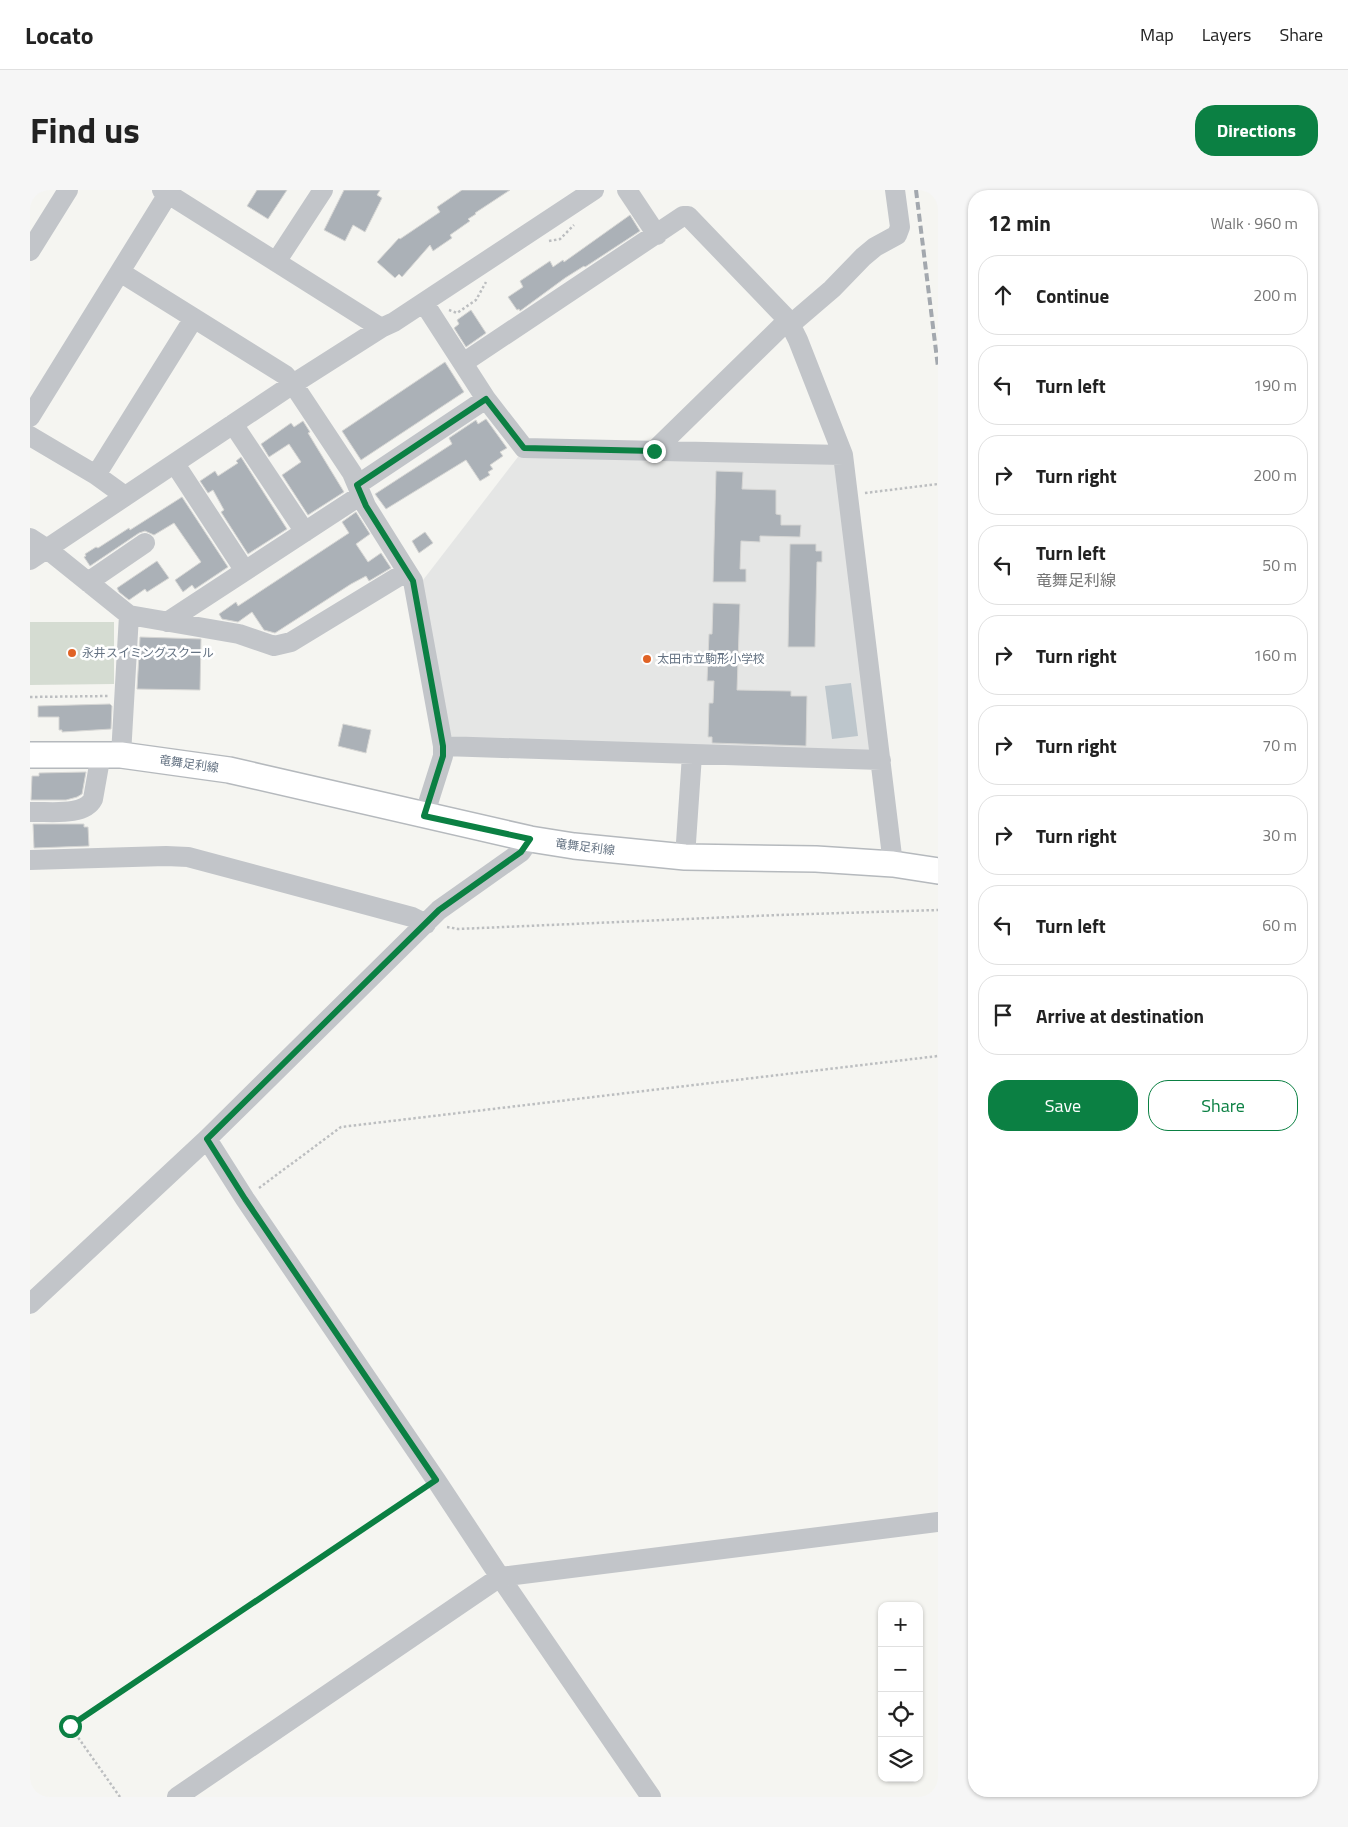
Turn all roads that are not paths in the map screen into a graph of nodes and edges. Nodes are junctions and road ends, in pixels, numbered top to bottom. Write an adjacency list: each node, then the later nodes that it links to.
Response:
1 (68, 190): 8 (street)
2 (323, 190): 9 (street)
3 (594, 190): 11 (street)
4 (627, 190): 7 (street)
5 (895, 190): 13 (street)
6 (165, 192): 9 (street); 10 (street)
7 (656, 235): 13 (street); 15 (street)
8 (30, 251)
9 (276, 262): 14 (street)
10 (120, 272): 12 (street); 18 (street)
11 (424, 303): 14 (street); 15 (street)
12 (194, 318): 16 (street); 24 (street)
13 (789, 323): 21 (street); 22 (street)
14 (381, 328): 16 (street)
15 (463, 363): 17 (street)
16 (293, 384): 19 (street); 25 (street)
17 (486, 399): 21 (street); 25 (street)
18 (30, 417)
19 (234, 424): 23 (street); 27 (street)
20 (30, 436): 24 (street)
21 (654, 451): 22 (street)
22 (843, 455): 41 (street)
23 (175, 464): 26 (street); 32 (street)
24 (96, 475): 26 (street)
25 (359, 490): 27 (street); 33 (street)
26 (125, 496): 30 (street)
27 (305, 532): 32 (street)
28 (30, 538): 30 (street)
29 (145, 543): 34 (street)
30 (47, 549): 31 (street); 34 (street)
31 (30, 560)
32 (245, 571): 36 (street)
33 (406, 572): 36 (street); 37 (street)
34 (88, 582): 35 (street)
35 (129, 615): 36 (street); 39 (street)
36 (167, 622)
37 (443, 746): 40 (street); 43 (street)
38 (30, 755): 39 (main road, 竜舞足利線)
39 (111, 755): 42 (street); 43 (main road, 竜舞足利線)
40 (692, 755): 41 (street); 45 (street)
41 (881, 760): 47 (street)
42 (30, 812)
43 (424, 816): 44 (main road, 竜舞足利線)
44 (530, 839): 45 (main road, 竜舞足利線); 49 (street)
45 (685, 857): 47 (main road, 竜舞足利線)
46 (30, 860): 49 (street)
47 (893, 864): 48 (main road, 竜舞足利線)
48 (938, 871)
49 (426, 924): 50 (street)
50 (207, 1139): 51 (street); 53 (street)
51 (30, 1304)
52 (938, 1522): 53 (street)
53 (500, 1578): 54 (street); 55 (street)
54 (177, 1797)
55 (651, 1797)

